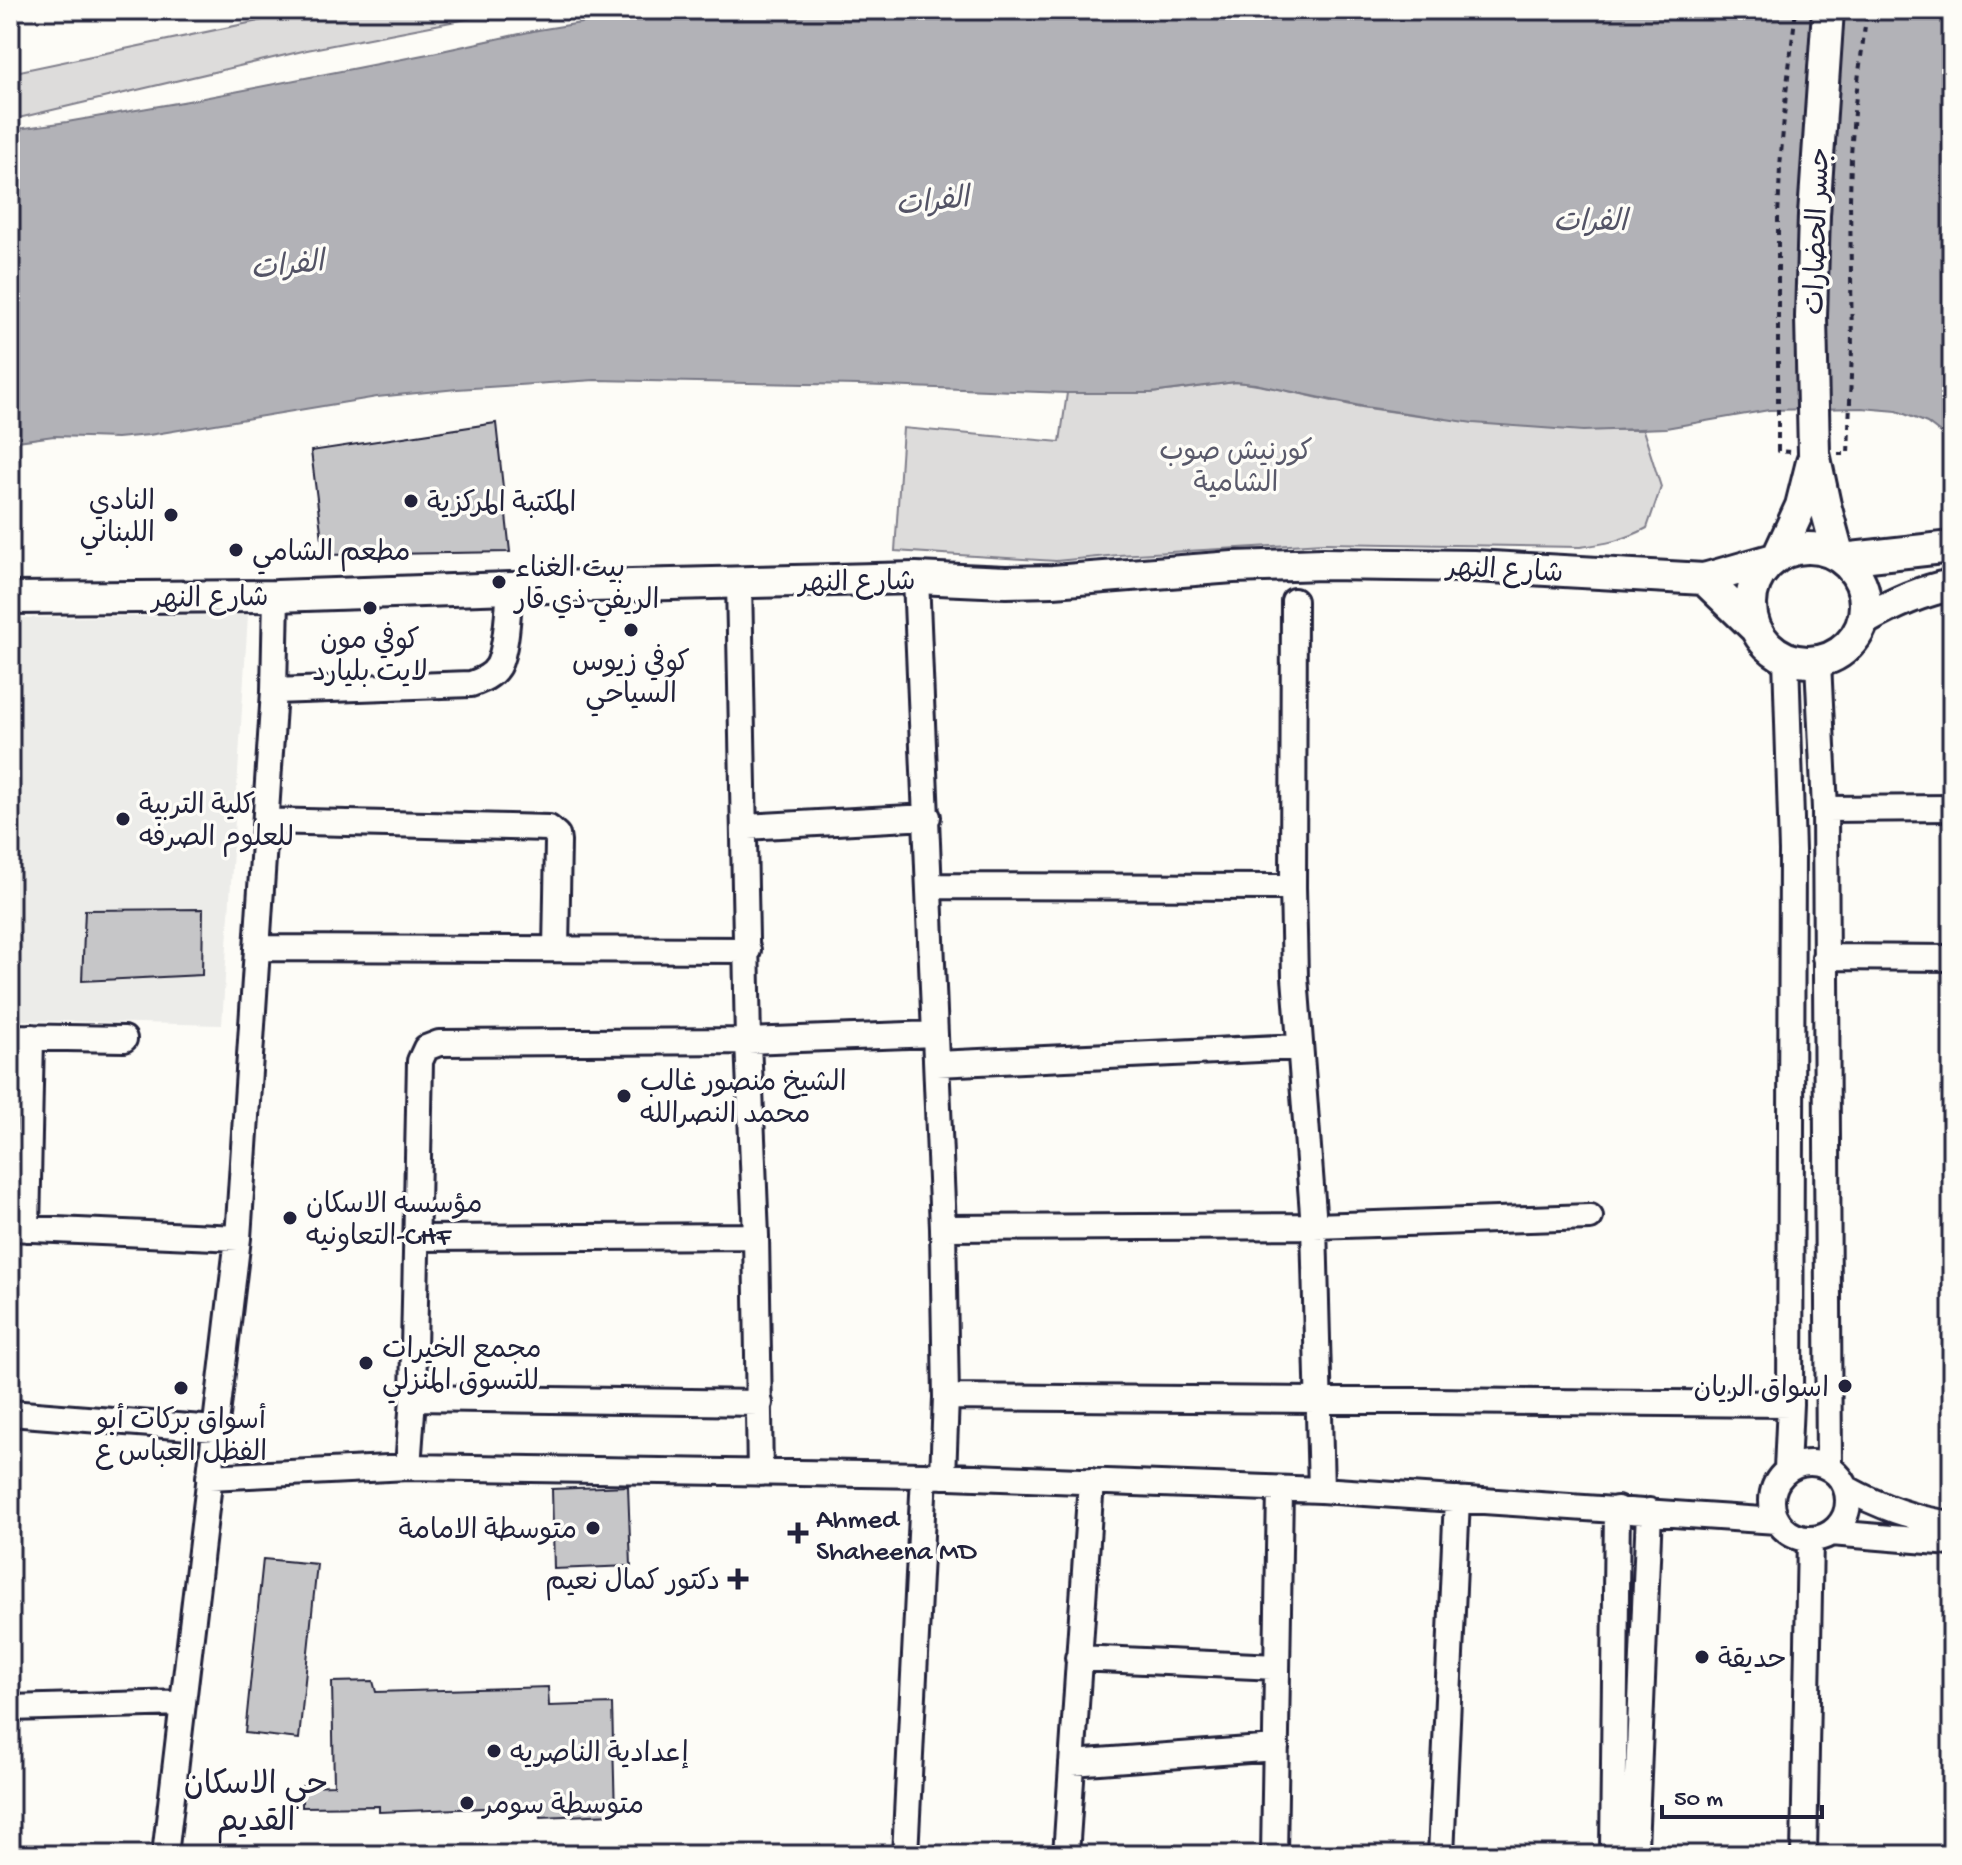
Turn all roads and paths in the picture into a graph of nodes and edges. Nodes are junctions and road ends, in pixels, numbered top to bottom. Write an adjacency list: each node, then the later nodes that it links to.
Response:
1 (1796, 10): 4 (path)
2 (1828, 10): 5 (main road, جسر الحضارات)
3 (1867, 10): 6 (path)
4 (1778, 451)
5 (1814, 453): 8 (main road); 9 (main road)
6 (1848, 454)
7 (1952, 547): 9 (main road)
8 (1776, 557): 9 (main road); 11 (main road, شارع النهر); 19 (main road)
9 (1841, 558): 18 (main road)
10 (916, 578): 11 (main road, شارع النهر); 12 (main road, شارع النهر); 25 (street)
11 (1704, 579): 19 (main road)
12 (739, 582): 14 (main road, شارع النهر); 27 (street)
13 (1952, 585): 18 (main road)
14 (510, 588): 15 (main road, شارع النهر); 22 (street)
15 (276, 596): 16 (main road, شارع النهر); 22 (street)
16 (10, 598)
17 (1294, 601): 29 (street)
18 (1864, 620): 21 (main road)
19 (1755, 628): 20 (main road)
20 (1786, 658): 21 (main road); 52 (street)
21 (1818, 662): 24 (street)
22 (274, 691): 26 (street)
23 (1952, 808): 24 (street)
24 (1825, 809): 33 (street)
25 (928, 817): 27 (street); 28 (street)
26 (266, 821): 30 (street); 31 (street)
27 (744, 827): 32 (street)
28 (930, 886): 29 (street); 35 (street)
29 (1293, 887): 39 (street)
30 (257, 948): 31 (street); 46 (street)
31 (556, 949): 32 (street)
32 (748, 950): 38 (street)
33 (1825, 957): 34 (street); 56 (street)
34 (1952, 958)
35 (935, 1034): 38 (street); 40 (street)
36 (20, 1037): 37 (street); 43 (street)
37 (124, 1039)
38 (748, 1041): 45 (street); 47 (street)
39 (1300, 1047): 40 (street); 42 (street)
40 (937, 1064): 44 (street)
41 (1590, 1217): 42 (street)
42 (1314, 1226): 44 (street); 50 (street)
43 (18, 1228): 46 (street)
44 (943, 1228): 48 (street)
45 (756, 1236): 47 (street); 51 (street)
46 (238, 1238): 54 (street)
47 (417, 1238): 49 (street)
48 (946, 1397): 50 (street); 59 (street)
49 (413, 1398): 51 (street); 55 (street)
50 (1319, 1401): 52 (street); 64 (street)
51 (760, 1403): 58 (street)
52 (1790, 1404): 57 (street)
53 (10, 1413): 54 (street)
54 (215, 1429): 60 (street)
55 (408, 1467): 58 (street); 60 (street)
56 (1829, 1468): 57 (street); 62 (street)
57 (1787, 1469): 68 (street)
58 (760, 1473): 59 (street)
59 (934, 1475): 61 (street); 80 (street)
60 (209, 1477): 74 (street)
61 (1091, 1481): 63 (street); 72 (street)
62 (1846, 1488): 69 (street); 70 (street)
63 (1280, 1489): 64 (street); 73 (street)
64 (1321, 1490): 65 (street)
65 (1457, 1499): 66 (street); 83 (street)
66 (1617, 1509): 67 (street); 78 (street)
67 (1649, 1511): 68 (street); 78 (street)
68 (1777, 1521): 70 (street)
69 (1952, 1524)
70 (1821, 1536): 71 (street); 84 (street)
71 (1952, 1543)
72 (1078, 1658): 73 (street); 77 (street)
73 (1277, 1667): 76 (street)
74 (183, 1703): 75 (street); 79 (street)
75 (10, 1708)
76 (1276, 1748): 77 (street); 82 (street)
77 (1072, 1763): 81 (street)
78 (1625, 1852)
79 (165, 1855)
80 (905, 1855)
81 (1066, 1855)
82 (1274, 1855)
83 (1441, 1855)
84 (1804, 1855)

